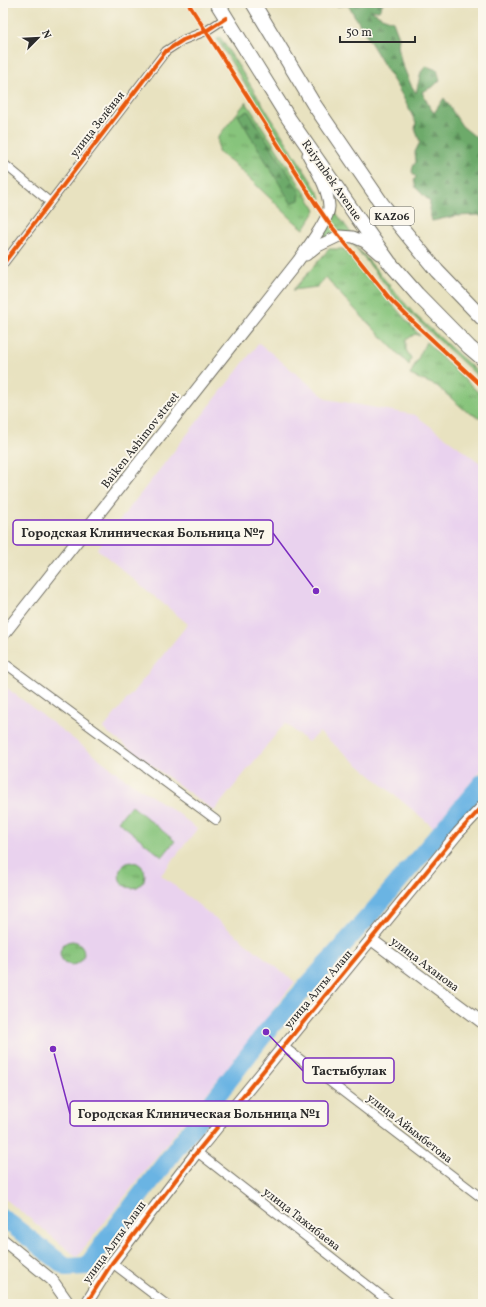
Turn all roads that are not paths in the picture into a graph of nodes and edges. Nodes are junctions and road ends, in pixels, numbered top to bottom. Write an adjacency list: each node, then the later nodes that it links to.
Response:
1 (217, 3): 3 (highway, Raiymbek Avenue / KАZ06)
2 (253, 3): 10 (highway, KАZ06)
3 (226, 18): 4 (highway, Raiymbek Avenue / KАZ06); 6 (street, улица Зелёная)
4 (289, 119): 7 (street); 8 (highway, Raiymbek Avenue / KАZ06)
5 (3, 163): 6 (street)
6 (50, 202): 9 (street, улица Зелёная)
7 (298, 261): 8 (street); 12 (street, Baiken Ashimov street)
8 (389, 262): 11 (highway, Raiymbek Avenue / KАZ06)
9 (3, 264)
10 (483, 319)
11 (483, 359)
12 (3, 635)
13 (3, 662): 15 (street)
14 (483, 806): 16 (street, улица Алты Алаш)
15 (216, 820)
16 (372, 940): 17 (street, улица Аханова); 18 (street, улица Алты Алаш)
17 (483, 1023)
18 (283, 1046): 19 (street, улица Алты Алаш); 20 (street, улица Айымбетова)
19 (197, 1152): 22 (street, улица Алты Алаш); 26 (street, улица Тажибаева)
20 (483, 1199)
21 (3, 1240): 23 (street)
22 (112, 1263): 24 (street, улица Алты Алаш); 25 (street)
23 (69, 1304)
24 (86, 1304)
25 (166, 1304)
26 (392, 1304)

